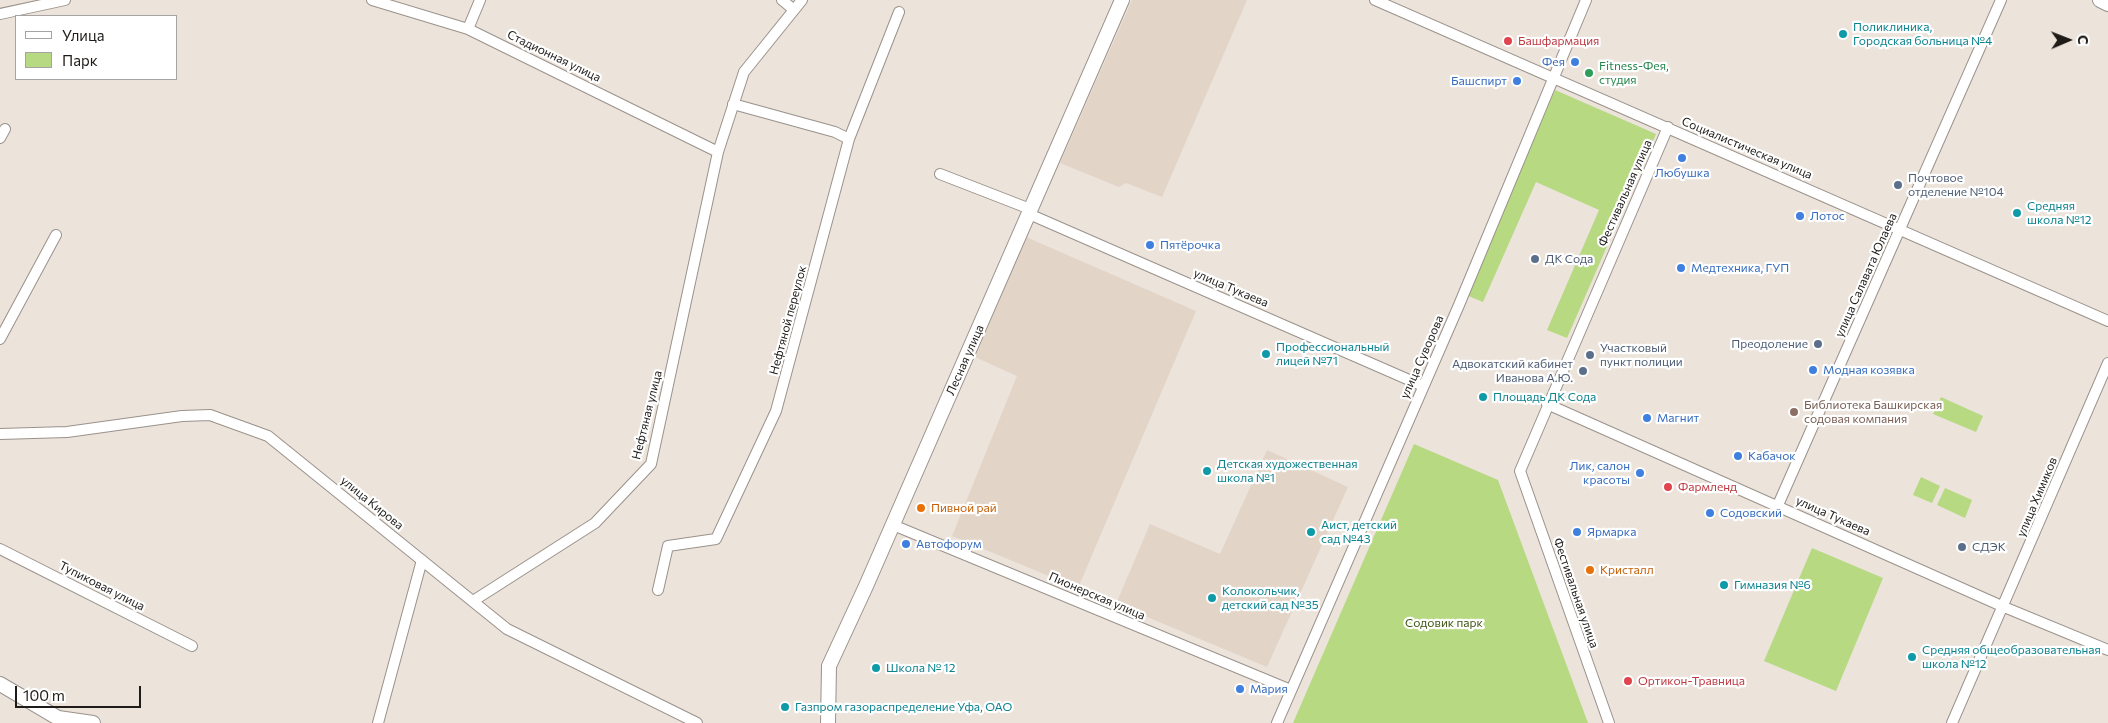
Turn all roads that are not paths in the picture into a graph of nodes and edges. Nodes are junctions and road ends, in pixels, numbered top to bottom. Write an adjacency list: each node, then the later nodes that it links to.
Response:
1 (64, 0): 14 (street)
2 (372, 0): 15 (street, Стадионная улица)
3 (480, 0): 15 (street)
4 (782, 0): 12 (street)
5 (802, 0): 12 (street, Нефтяная улица)
6 (1122, 0): 22 (main road, Лесная улица)
7 (1375, 0): 16 (street, Социалистическая улица)
8 (1586, 0): 16 (street, улица Суворова)
9 (2002, 0): 23 (street, улица Салавата Юлаева)
10 (2100, 0): 11 (main road)
11 (2108, 4)
12 (794, 10): 17 (street, Нефтяная улица)
13 (899, 12): 19 (street, Нефтяной переулок)
14 (0, 14)
15 (468, 29): 20 (street, Стадионная улица)
16 (1555, 79): 18 (street, Социалистическая улица); 28 (street, улица Суворова)
17 (734, 104): 19 (street); 20 (street, Нефтяная улица)
18 (1668, 127): 23 (street, Социалистическая улица); 29 (street, Фестивальная улица)
19 (849, 139): 35 (street, Нефтяной переулок)
20 (718, 152): 36 (street, Нефтяная улица)
21 (940, 174): 22 (street, улица Тукаева)
22 (1029, 214): 28 (street, улица Тукаева); 32 (main road, Лесная улица)
23 (1900, 228): 25 (street, Социалистическая улица); 31 (street, улица Салавата Юлаева)
24 (56, 235): 26 (street)
25 (2108, 321)
26 (0, 339)
27 (2108, 363): 37 (street, улица Химиков)
28 (1423, 386): 41 (street, улица Суворова)
29 (1548, 404): 31 (street, улица Тукаева); 47 (street, Фестивальная улица)
30 (0, 434): 34 (street, улица Кирова)
31 (1778, 505): 37 (street, улица Тукаева)
32 (893, 525): 41 (street, Пионерская улица); 45 (main road, Лесная улица)
33 (0, 549): 38 (street, Тупиковая улица)
34 (422, 560): 36 (street, улица Кирова); 43 (street)
35 (658, 590)
36 (473, 601): 44 (street, улица Кирова)
37 (2004, 607): 39 (street, улица Тукаева); 48 (street, улица Химиков)
38 (192, 646)
39 (2108, 650)
40 (0, 684): 42 (main road)
41 (1291, 690): 46 (street, улица Суворова)
42 (94, 723)
43 (378, 723)
44 (697, 723)
45 (828, 723)
46 (1277, 723)
47 (1609, 723)
48 (1952, 723)

